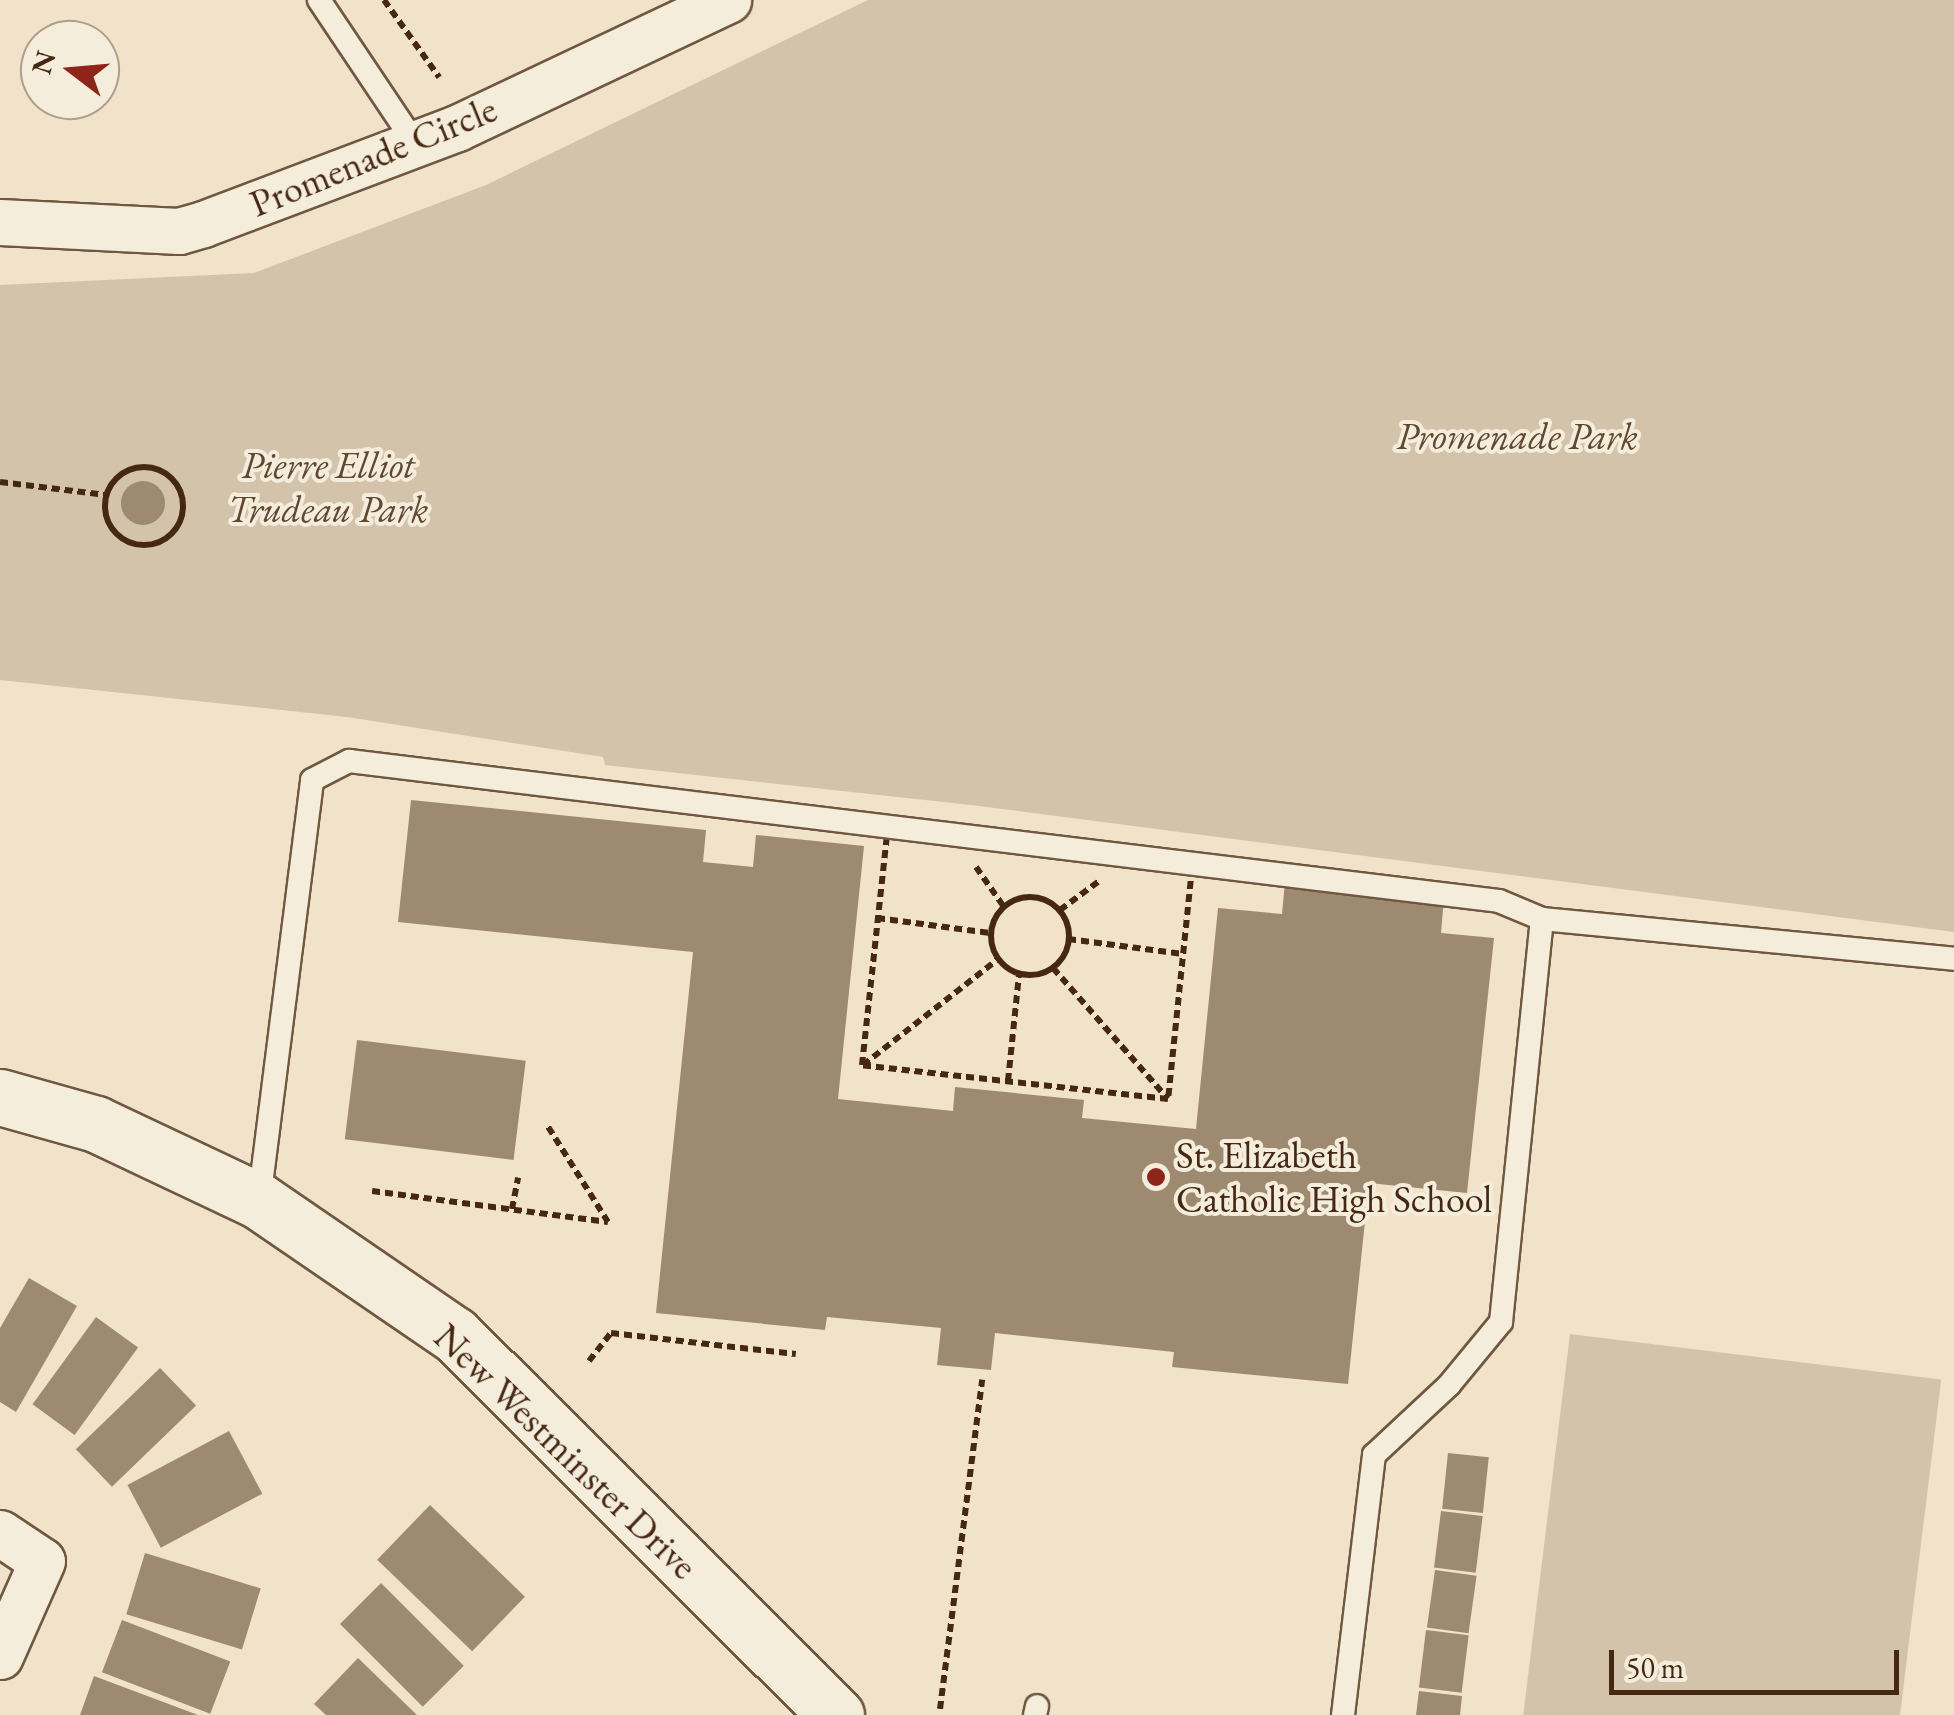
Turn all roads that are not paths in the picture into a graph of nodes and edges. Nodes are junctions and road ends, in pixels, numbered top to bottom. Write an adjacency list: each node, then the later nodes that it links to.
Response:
1 (319, 0): 3 (lane)
2 (728, 0): 3 (street, Promenade Circle)
3 (414, 142): 4 (street, Promenade Circle)
4 (0, 222)
5 (1542, 919): 6 (lane); 8 (lane); 12 (lane)
6 (1954, 959)
7 (0, 1096): 8 (street, New Westminster Drive)
8 (259, 1201): 11 (street, New Westminster Drive)
9 (0, 1534): 10 (street)
10 (0, 1656)
11 (836, 1715)
12 (1343, 1715)

